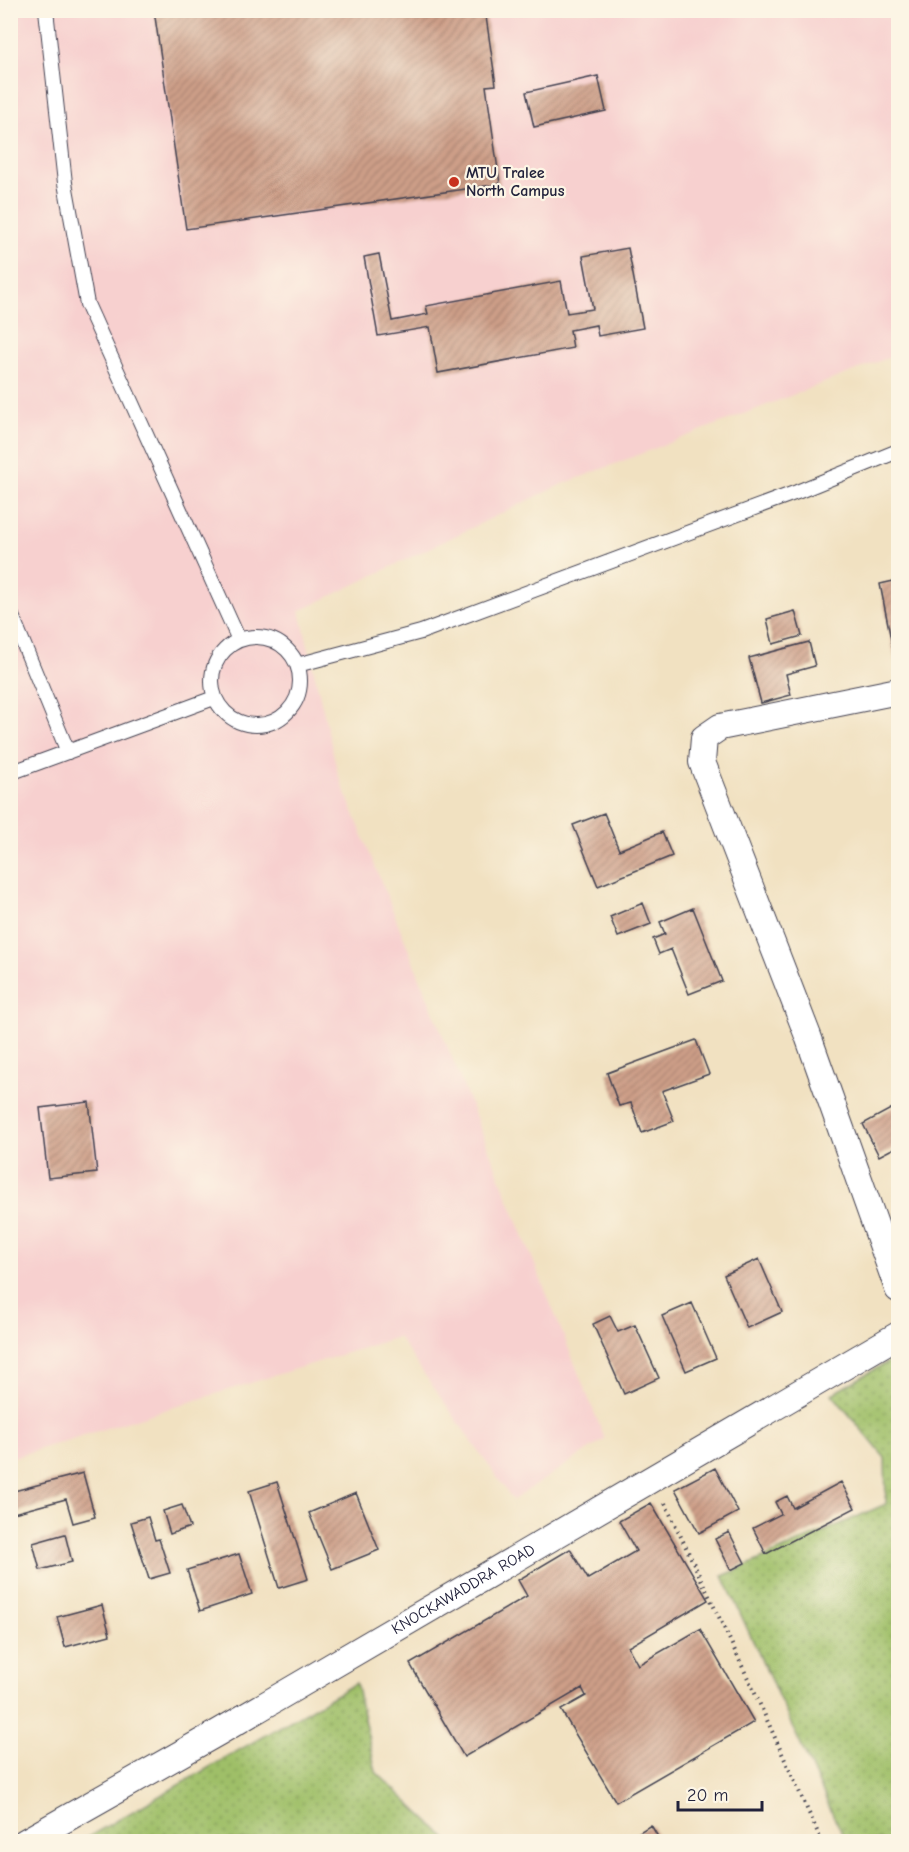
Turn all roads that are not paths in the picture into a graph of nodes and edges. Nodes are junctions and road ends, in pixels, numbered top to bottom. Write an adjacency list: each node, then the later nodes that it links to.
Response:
1 (46, 10): 4 (lane)
2 (898, 451): 5 (lane)
3 (10, 611): 8 (lane)
4 (239, 640): 5 (lane); 7 (lane)
5 (297, 665): 7 (lane)
6 (898, 691): 10 (street)
7 (214, 698): 8 (lane)
8 (68, 752): 9 (lane)
9 (10, 774)
10 (898, 1289)
11 (898, 1335): 12 (street, KNOCKAWADDRA ROAD)
12 (25, 1842)

